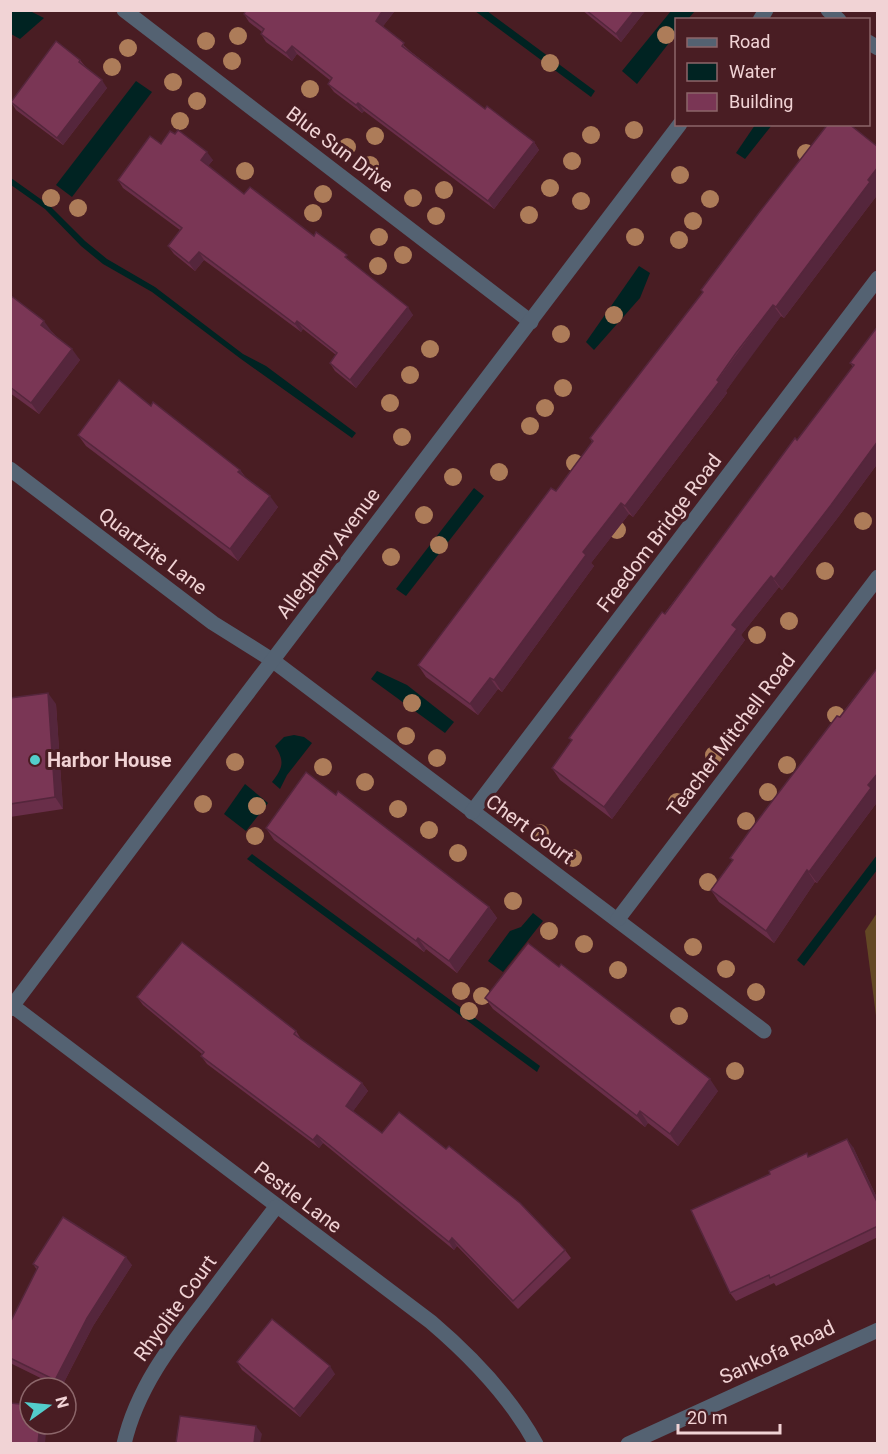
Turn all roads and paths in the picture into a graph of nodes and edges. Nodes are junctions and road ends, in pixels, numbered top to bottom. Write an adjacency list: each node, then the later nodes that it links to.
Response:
1 (124, 10): 4 (street, Blue Sun Drive)
2 (678, 126): 4 (street, Allegheny Avenue)
3 (878, 278): 8 (street, Freedom Bridge Road)
4 (531, 322): 7 (street, Allegheny Avenue)
5 (10, 469): 7 (street, Quartzite Lane)
6 (878, 577): 9 (street, Teacher Mitchell Road)
7 (272, 660): 8 (street, Chert Court); 10 (street, Allegheny Avenue)
8 (472, 812): 9 (street, Chert Court)
9 (618, 919): 11 (street, Chert Court)
10 (11, 1006): 12 (street, Pestle Lane)
11 (764, 1031)
12 (276, 1207): 14 (street, Rhyolite Court); 15 (street, Pestle Lane)
13 (878, 1330): 16 (street, Sankofa Road)
14 (123, 1443)
15 (536, 1443)
16 (628, 1443)

